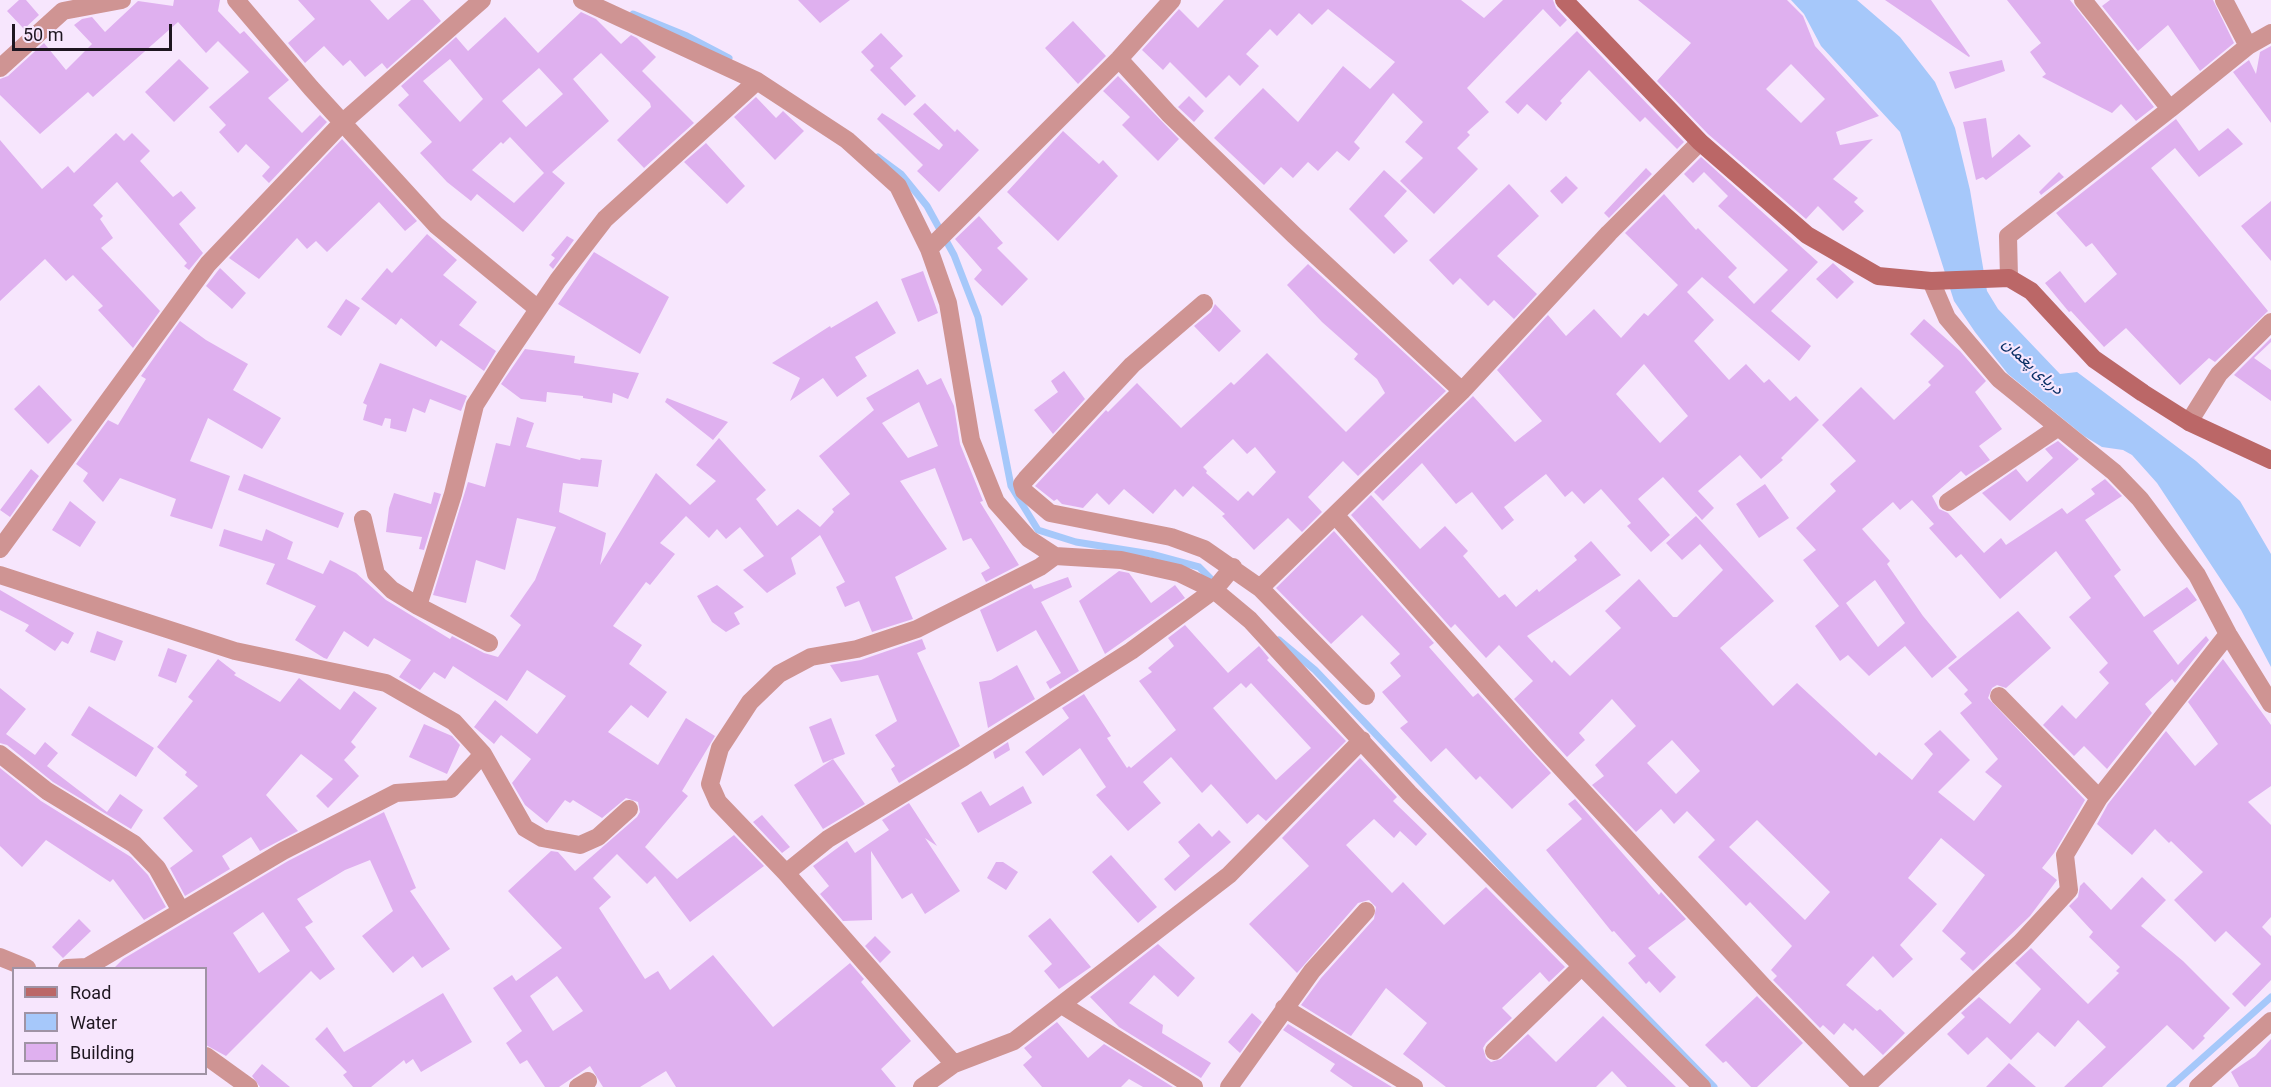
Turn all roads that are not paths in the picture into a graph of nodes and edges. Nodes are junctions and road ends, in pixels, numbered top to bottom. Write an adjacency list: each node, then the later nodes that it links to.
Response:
1 (122, 0): 9 (street)
2 (236, 0): 16 (street)
3 (483, 0): 16 (street)
4 (582, 0): 14 (street)
5 (1172, 0): 12 (street)
6 (1564, 0): 17 (street)
7 (2083, 0): 15 (street)
8 (2224, 0): 11 (street)
9 (83, 4): 13 (street)
10 (2271, 33): 11 (street)
11 (2248, 46): 15 (street)
12 (1119, 59): 18 (street); 24 (street)
13 (0, 68)
14 (758, 81): 18 (street); 22 (street)
15 (2170, 109): 19 (street)
16 (342, 123): 22 (street); 31 (street)
17 (1700, 142): 20 (street); 24 (street)
18 (929, 249): 32 (street)
19 (2009, 278): 20 (street); 25 (street)
20 (1935, 281): 26 (street)
21 (1204, 303): 33 (street)
22 (538, 309): 37 (street)
23 (2271, 322): 25 (street)
24 (1462, 391): 29 (street)
25 (2189, 422): 27 (street)
26 (2057, 428): 28 (street); 38 (street)
27 (2271, 460)
28 (1948, 502)
29 (1336, 516): 35 (street); 67 (street)
30 (363, 519): 37 (street)
31 (0, 549)
32 (1055, 556): 36 (street); 48 (street)
33 (1233, 567): 35 (street); 36 (street)
34 (0, 575): 45 (street)
35 (1260, 588): 40 (street)
36 (1214, 590): 43 (street); 48 (street)
37 (418, 606): 39 (street)
38 (2228, 634): 42 (street); 46 (street)
39 (489, 643)
40 (1366, 696)
41 (1999, 696): 46 (street)
42 (2271, 704)
43 (1362, 740): 54 (street); 55 (street)
44 (0, 754): 49 (street)
45 (483, 754): 47 (street); 49 (street)
46 (2099, 798): 67 (street)
47 (629, 809)
48 (786, 873): 60 (street)
49 (181, 911): 53 (street)
50 (1366, 911): 56 (street)
51 (0, 957): 52 (street)
52 (22, 967)
53 (90, 967)
54 (1581, 967): 58 (street); 66 (street)
55 (1062, 1005): 60 (street); 63 (street)
56 (1284, 1008): 64 (street); 65 (street)
57 (2271, 1021): 68 (street)
58 (1494, 1051)
59 (207, 1057): 61 (street)
60 (954, 1064): 62 (street)
61 (249, 1087)
62 (922, 1087)
63 (1194, 1087)
64 (1228, 1087)
65 (1414, 1087)
66 (1702, 1087)
67 (1864, 1087)
68 (2198, 1087)

